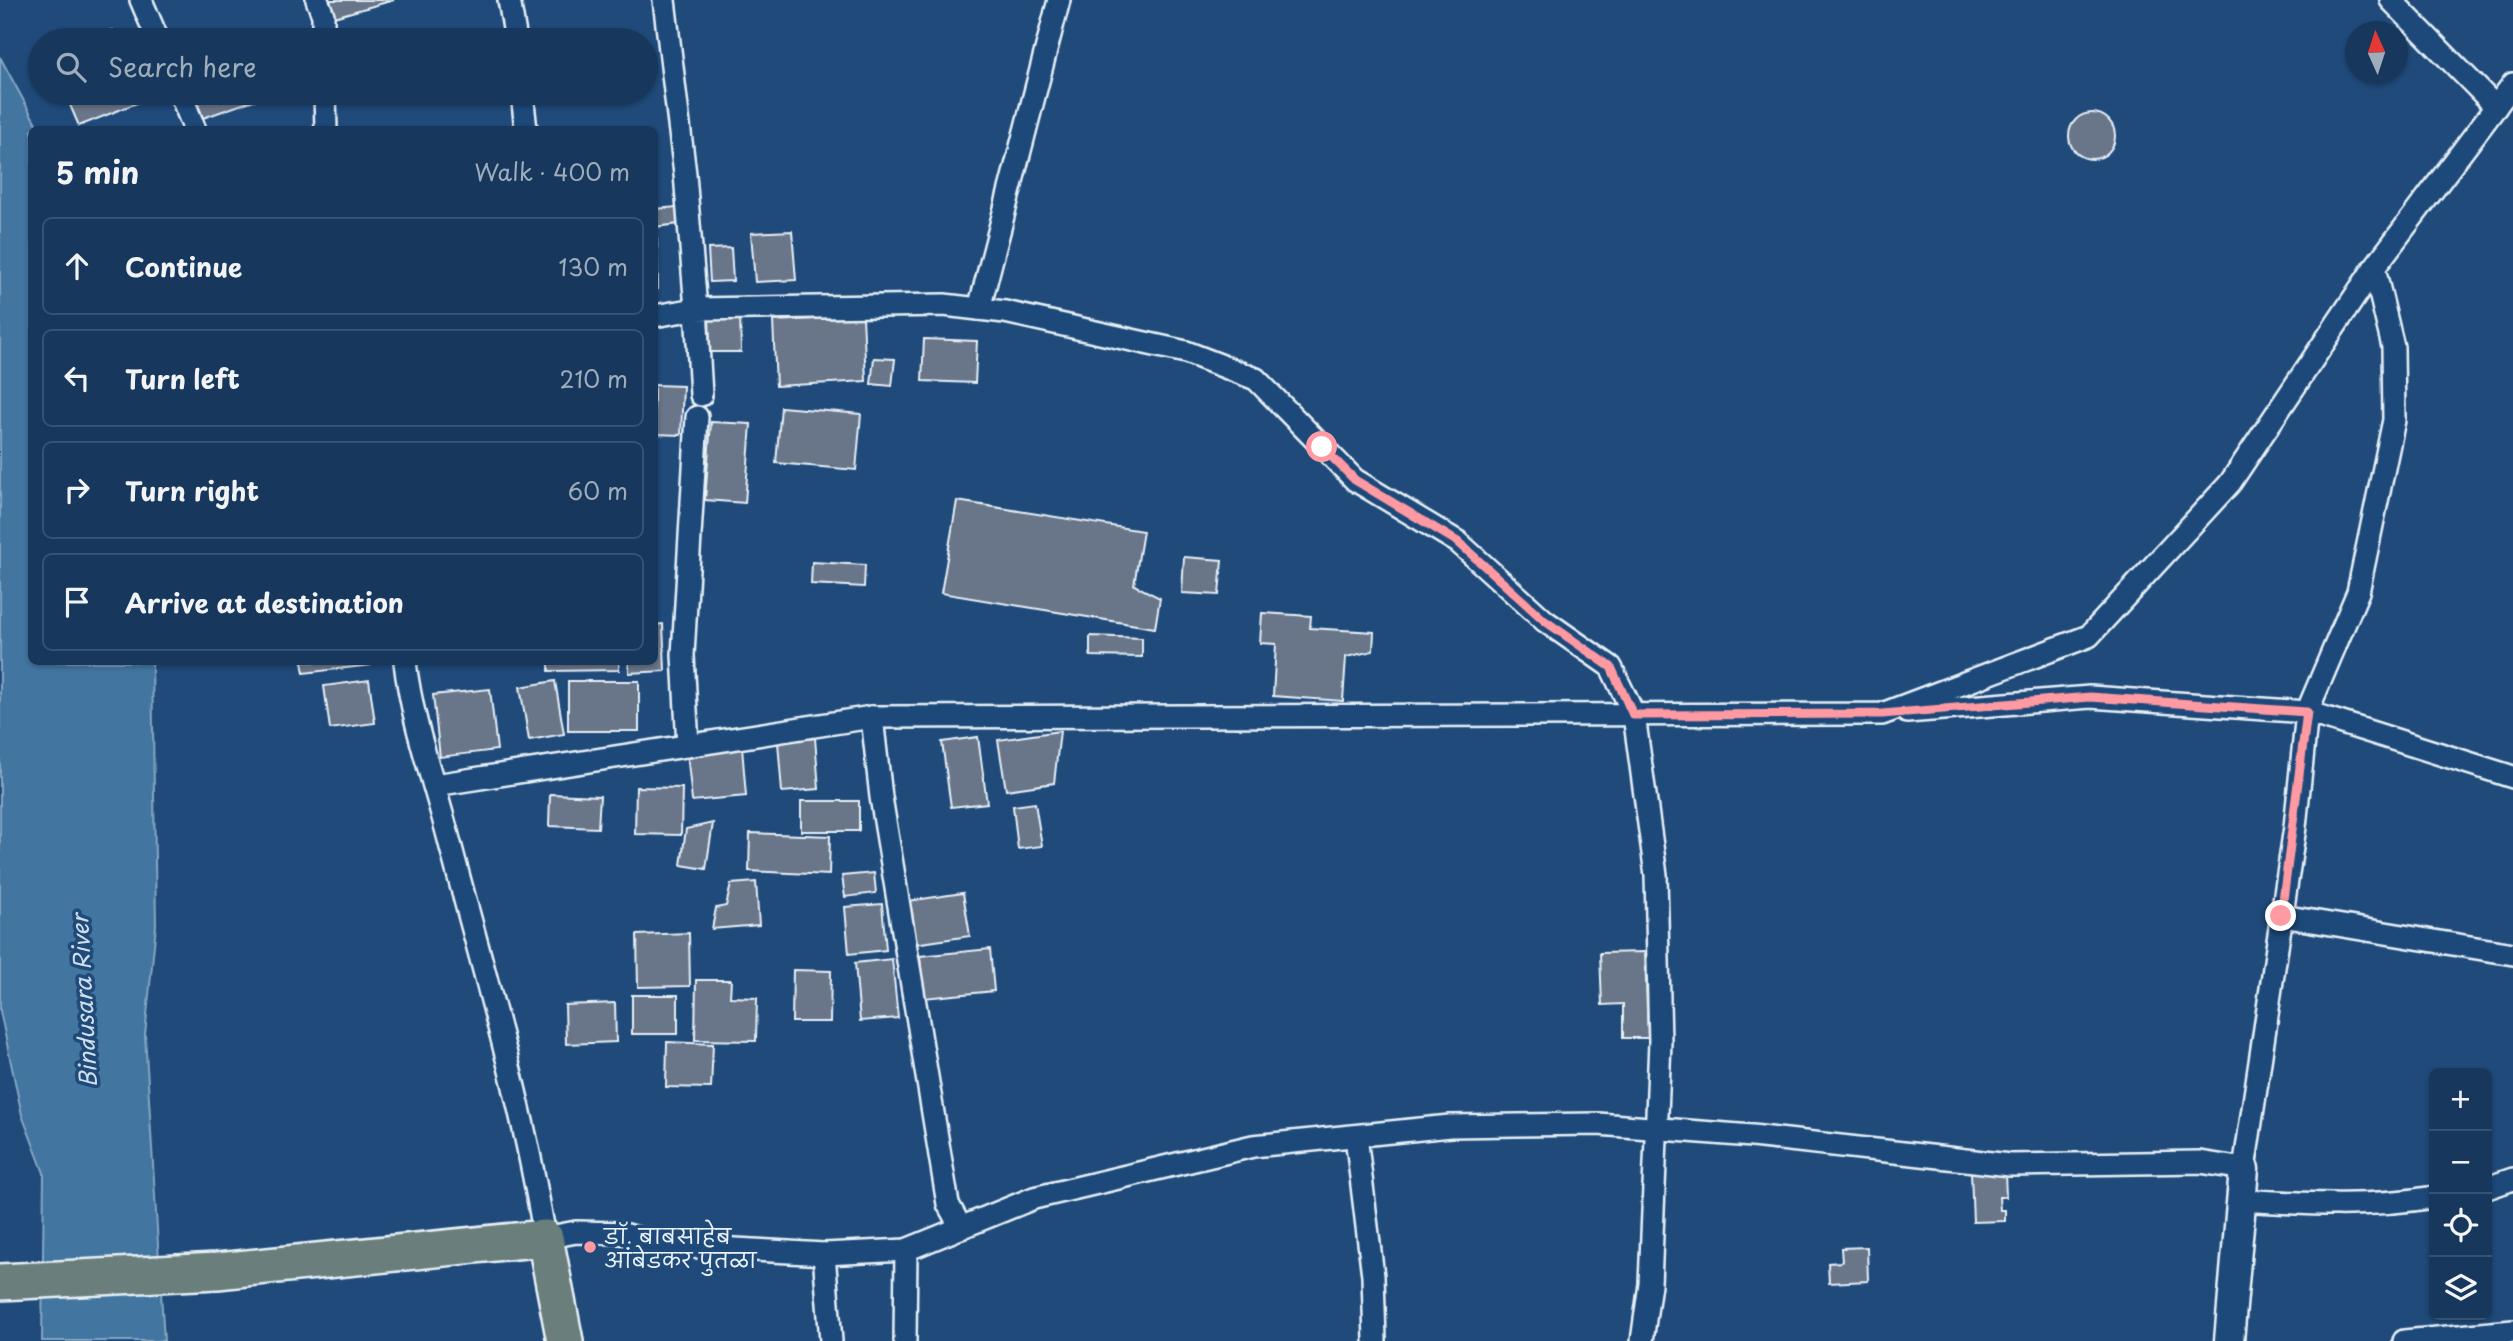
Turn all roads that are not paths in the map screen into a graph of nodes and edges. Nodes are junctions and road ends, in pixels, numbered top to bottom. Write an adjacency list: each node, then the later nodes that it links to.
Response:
1 (141, 0): 7 (street)
2 (317, 0): 8 (street)
3 (509, 0): 9 (street)
4 (664, 0): 19 (street)
5 (1059, 0): 20 (street)
6 (2391, 0): 14 (street)
7 (153, 28)
8 (323, 28)
9 (514, 28)
10 (2513, 84): 14 (street)
11 (185, 105): 15 (street)
12 (325, 105): 16 (street)
13 (523, 105): 17 (street)
14 (2496, 107): 18 (street)
15 (193, 126)
16 (326, 126)
17 (526, 126)
18 (2374, 268): 25 (street); 26 (street)
19 (696, 309): 20 (street); 21 (street); 22 (street)
20 (979, 309): 27 (street)
21 (658, 315)
22 (701, 395)
23 (697, 417): 29 (street)
24 (405, 665): 31 (street)
25 (2307, 712): 26 (street); 30 (street); 32 (street)
26 (1882, 714): 27 (street)
27 (1633, 715): 28 (street); 34 (street)
28 (872, 717): 29 (street); 41 (street)
29 (688, 746): 31 (street)
30 (2513, 776)
31 (435, 785): 42 (street)
32 (2281, 916): 33 (street); 36 (street)
33 (2513, 954)
34 (1654, 1129): 35 (street); 36 (street); 51 (street)
35 (1356, 1136): 41 (street); 50 (street)
36 (2244, 1169): 40 (street)
37 (2513, 1179): 38 (street)
38 (2492, 1186)
39 (2429, 1198): 40 (street)
40 (2241, 1200): 52 (street)
41 (961, 1228): 43 (street)
42 (545, 1238): 44 (street); 45 (main road); 47 (main road)
43 (906, 1250): 44 (street); 49 (street)
44 (824, 1254): 48 (street)
45 (0, 1282)
46 (2513, 1331): 53 (street)
47 (565, 1341)
48 (831, 1341)
49 (905, 1341)
50 (1375, 1341)
51 (1642, 1341)
52 (2229, 1341)
53 (2404, 1341)

